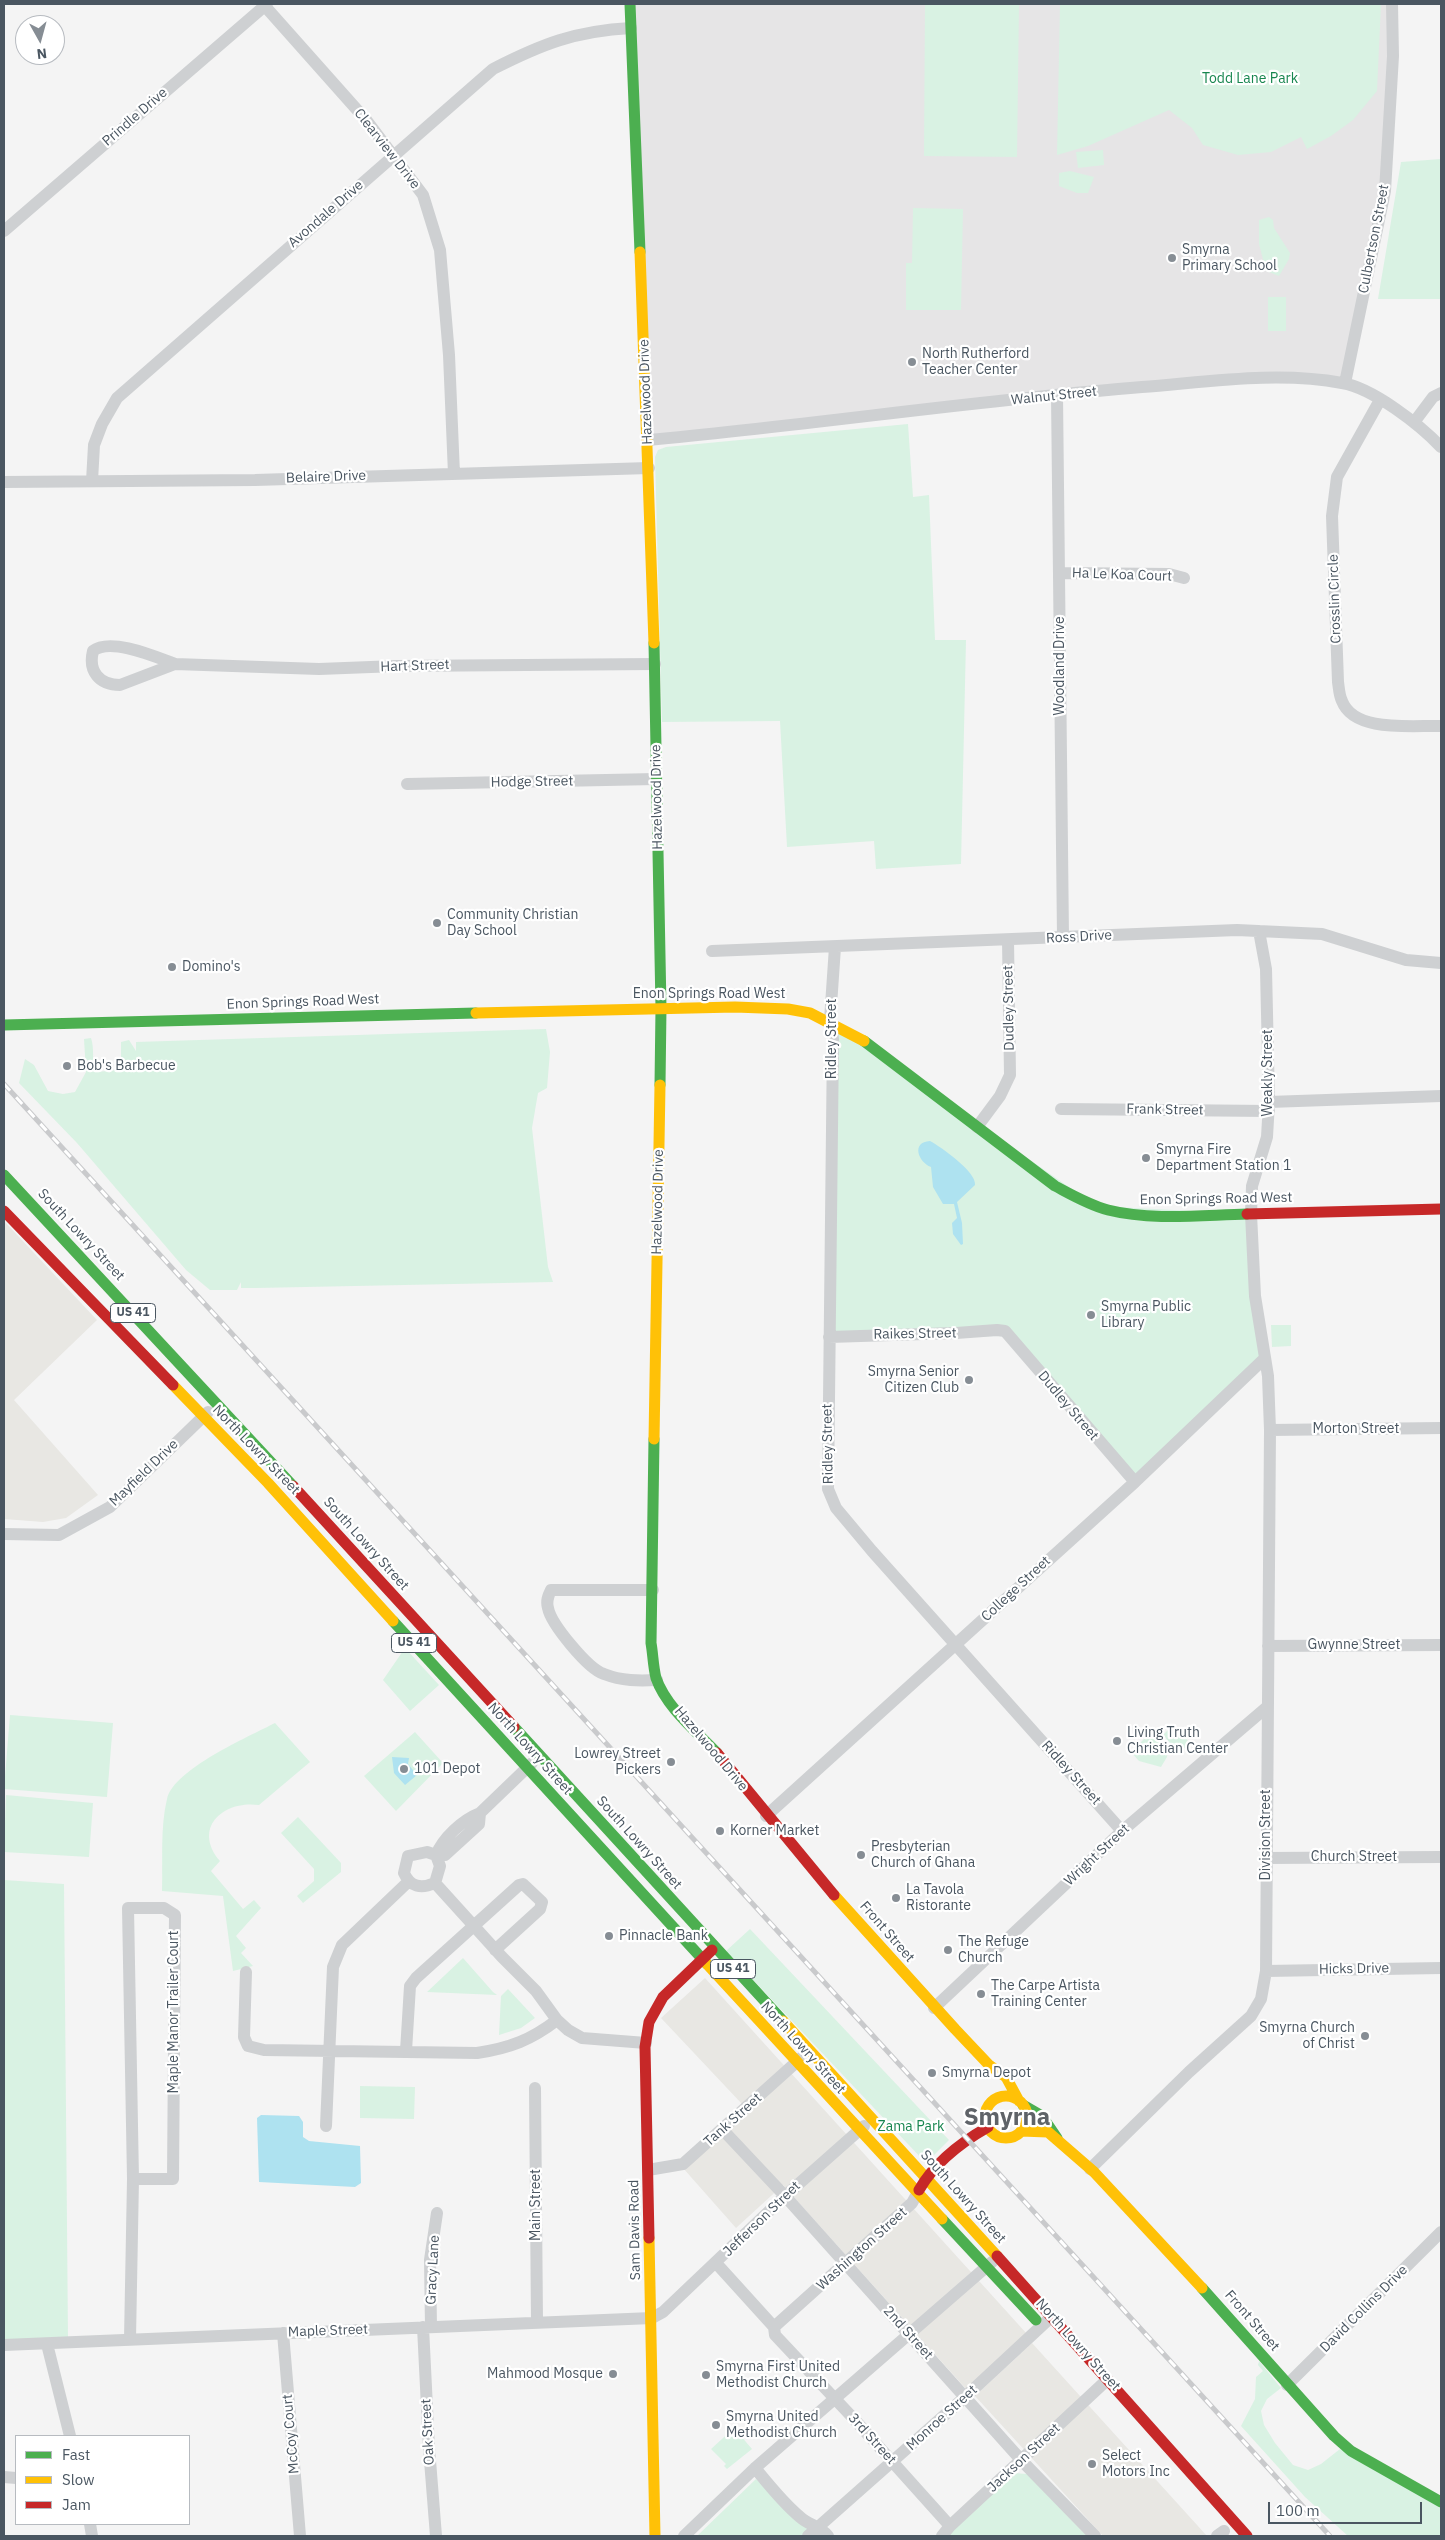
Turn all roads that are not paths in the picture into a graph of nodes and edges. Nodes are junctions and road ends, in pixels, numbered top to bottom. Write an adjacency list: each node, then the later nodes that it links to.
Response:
1 (265, 4): 5 (street, Clearview Drive); 6 (street, Prindle Drive)
2 (630, 4): 4 (street, Hazelwood Drive)
3 (1392, 4): 7 (street, Culbertson Street)
4 (631, 28): 5 (street, Avondale Drive); 12 (street, Hazelwood Drive)
5 (394, 156): 15 (street, Clearview Drive); 16 (street, Avondale Drive)
6 (4, 231)
7 (1345, 383): 9 (street, Walnut Street); 10 (street, Walnut Street)
8 (1441, 393): 11 (street)
9 (1057, 395): 12 (street, Walnut Street); 18 (street, Woodland Drive)
10 (1380, 400): 11 (street, Walnut Street); 22 (street, Crosslin Circle)
11 (1415, 422): 13 (street, Walnut Street)
12 (648, 440): 14 (street, Hazelwood Drive)
13 (1441, 447)
14 (649, 468): 15 (street, Belaire Drive); 21 (street, Hazelwood Drive)
15 (454, 474): 16 (street, Belaire Drive)
16 (92, 481): 17 (street, Belaire Drive)
17 (4, 482)
18 (1060, 573): 19 (street, Ha Le Koa Court); 26 (street, Woodland Drive)
19 (1184, 578)
20 (175, 664): 20 (street, Hart Street); 21 (street, Hart Street)
21 (655, 664): 23 (street, Hazelwood Drive)
22 (1441, 726)
23 (656, 779): 24 (street, Hodge Street); 31 (street, Hazelwood Drive)
24 (407, 784)
25 (1259, 931): 26 (street, Ross Drive); 30 (street, Ross Drive); 35 (street, Weakly Street)
26 (1063, 937): 27 (street, Ross Drive)
27 (1008, 940): 28 (street, Ross Drive); 37 (street, Dudley Street)
28 (835, 947): 29 (street, Ross Drive); 32 (street, Ridley Street)
29 (712, 951)
30 (1441, 963)
31 (660, 1008): 32 (street, Enon Springs Road West); 33 (street, Enon Springs Road West); 51 (street, Hazelwood Drive)
32 (830, 1020): 37 (street, Enon Springs Road West); 43 (street, Ridley Street)
33 (4, 1025)
34 (1441, 1096): 35 (street, Frank Street)
35 (1269, 1107): 36 (street, Frank Street); 41 (street, Weakly Street)
36 (1061, 1109)
37 (977, 1127): 41 (street, Enon Springs Road West)
38 (4, 1175): 45 (street, South Lowry Street / US 41)
39 (1441, 1209): 41 (street, Enon Springs Road West)
40 (4, 1211): 46 (street, North Lowry Street / US 41)
41 (1251, 1214): 44 (street)
42 (1001, 1330): 43 (street, Raikes Street); 49 (street, Dudley Street)
43 (829, 1337): 52 (street, Ridley Street)
44 (1264, 1359): 48 (street); 49 (street, College Street)
45 (217, 1403): 46 (street, Mayfield Drive); 57 (street, South Lowry Street / US 41)
46 (203, 1416): 50 (street, Mayfield Drive); 58 (street, North Lowry Street / US 41)
47 (1441, 1428): 48 (street, Morton Street)
48 (1270, 1430): 54 (street, Division Street)
49 (1135, 1482): 52 (street, College Street)
50 (4, 1534)
51 (652, 1590): 55 (street, Hazelwood Drive); 55 (street)
52 (955, 1645): 59 (street, College Street); 60 (street, Ridley Street)
53 (1441, 1645): 54 (street, Gwynne Street)
54 (1268, 1646): 56 (street, Division Street)
55 (657, 1680): 59 (street, Hazelwood Drive)
56 (1267, 1707): 60 (street, Wright Street); 63 (street, Division Street)
57 (539, 1756): 58 (street); 67 (street, South Lowry Street / US 41)
58 (527, 1767): 61 (street); 69 (street, North Lowry Street / US 41)
59 (766, 1816): 73 (street, Front Street)
60 (1122, 1831): 73 (street, Wright Street)
61 (437, 1854): 64 (street); 65 (street)
62 (1441, 1857): 63 (street, Church Street)
63 (1266, 1858): 71 (street, Division Street)
64 (408, 1882): 65 (street); 76 (street)
65 (435, 1883): 66 (street)
66 (473, 1926): 68 (street); 68 (street); 77 (street)
67 (714, 1948): 69 (street, Sam Davis Road); 78 (street, South Lowry Street / US 41)
68 (496, 1950): 74 (street)
69 (703, 1959): 75 (street, Sam Davis Road); 79 (street, North Lowry Street / US 41)
70 (1441, 1968): 71 (street, Hicks Drive)
71 (1266, 1971): 91 (street, Division Street)
72 (246, 1972): 76 (street)
73 (934, 2008): 80 (street, Front Street)
74 (558, 2020): 75 (street); 77 (street)
75 (646, 2043): 92 (street, Sam Davis Road)
76 (328, 2050): 77 (street); 85 (street)
77 (406, 2051)
78 (809, 2052): 79 (street, Tank Street); 84 (street, South Lowry Street / US 41)
79 (796, 2063): 87 (street, Tank Street); 88 (street, North Lowry Street / US 41)
80 (989, 2065): 82 (street, Front Street); 83 (street)
81 (535, 2088): 105 (street, Main Street)
82 (1021, 2103): 83 (street); 89 (street, Front Street); 90 (street, Front Street)
83 (989, 2105): 86 (street)
84 (871, 2120): 88 (street, Jefferson Street); 93 (street, South Lowry Street / US 41)
85 (326, 2126)
86 (988, 2127): 89 (street, Front Street); 93 (street, Washington Street)
87 (722, 2129): 92 (street, Tank Street); 96 (street, 2nd Street)
88 (859, 2130): 95 (street, North Lowry Street / US 41); 96 (street, Jefferson Street)
89 (1022, 2131): 90 (street, Front Street)
90 (1058, 2138): 91 (street, Front Street)
91 (1090, 2169): 115 (street, Front Street)
92 (648, 2170): 104 (street, Sam Davis Road)
93 (926, 2177): 95 (street, Washington Street); 99 (street, South Lowry Street / US 41)
94 (133, 2179): 94 (street, Maple Manor Trailer Court); 111 (street, Maple Manor Trailer Court)
95 (918, 2192): 101 (street, Washington Street); 102 (street, North Lowry Street / US 41)
96 (785, 2196): 100 (street, Jefferson Street); 101 (street, 2nd Street)
97 (436, 2213): 106 (street, Gracy Lane)
98 (1441, 2232): 115 (street, David Collins Drive)
99 (998, 2258): 102 (street); 103 (street, South Lowry Street / US 41)
100 (716, 2263): 104 (street, Jefferson Street); 107 (street, 3rd Street)
101 (846, 2264): 107 (street, Washington Street); 110 (street, 2nd Street)
102 (987, 2267): 108 (street, North Lowry Street / US 41); 110 (street)
103 (1051, 2317): 108 (street, Monroe Street); 114 (street, South Lowry Street / US 41)
104 (652, 2318): 105 (street, Maple Street); 127 (street, Sam Davis Road)
105 (536, 2322): 106 (street, Maple Street)
106 (427, 2327): 109 (street, Maple Street); 126 (street, Oak Street)
107 (774, 2327): 117 (street, 3rd Street)
108 (1044, 2330): 116 (street, Monroe Street)
109 (283, 2333): 111 (street, Maple Street); 125 (street, McCoy Court)
110 (909, 2333): 116 (street, 2nd Street); 117 (street)
111 (130, 2340): 112 (street, Maple Street)
112 (47, 2344): 113 (street, Maple Street); 118 (street)
113 (4, 2345)
114 (1107, 2380): 119 (street, Jackson Street); 132 (street, South Lowry Street / US 41)
115 (1286, 2385): 122 (street, Front Street)
116 (965, 2397): 119 (street, 2nd Street); 120 (street, Monroe Street)
117 (835, 2398): 120 (street, 3rd Street); 121 (street)
118 (70, 2435)
119 (1022, 2461): 124 (street, Jackson Street); 131 (street, 2nd Street)
120 (893, 2462): 123 (street, Monroe Street); 124 (street, 3rd Street)
121 (755, 2468): 123 (street); 128 (street)
122 (1441, 2502)
123 (819, 2526): 129 (street, Monroe Street); 130 (street)
124 (946, 2531)
125 (300, 2536)
126 (436, 2536)
127 (655, 2536)
128 (684, 2536)
129 (808, 2536)
130 (828, 2536)
131 (1095, 2536)
132 (1247, 2536)

